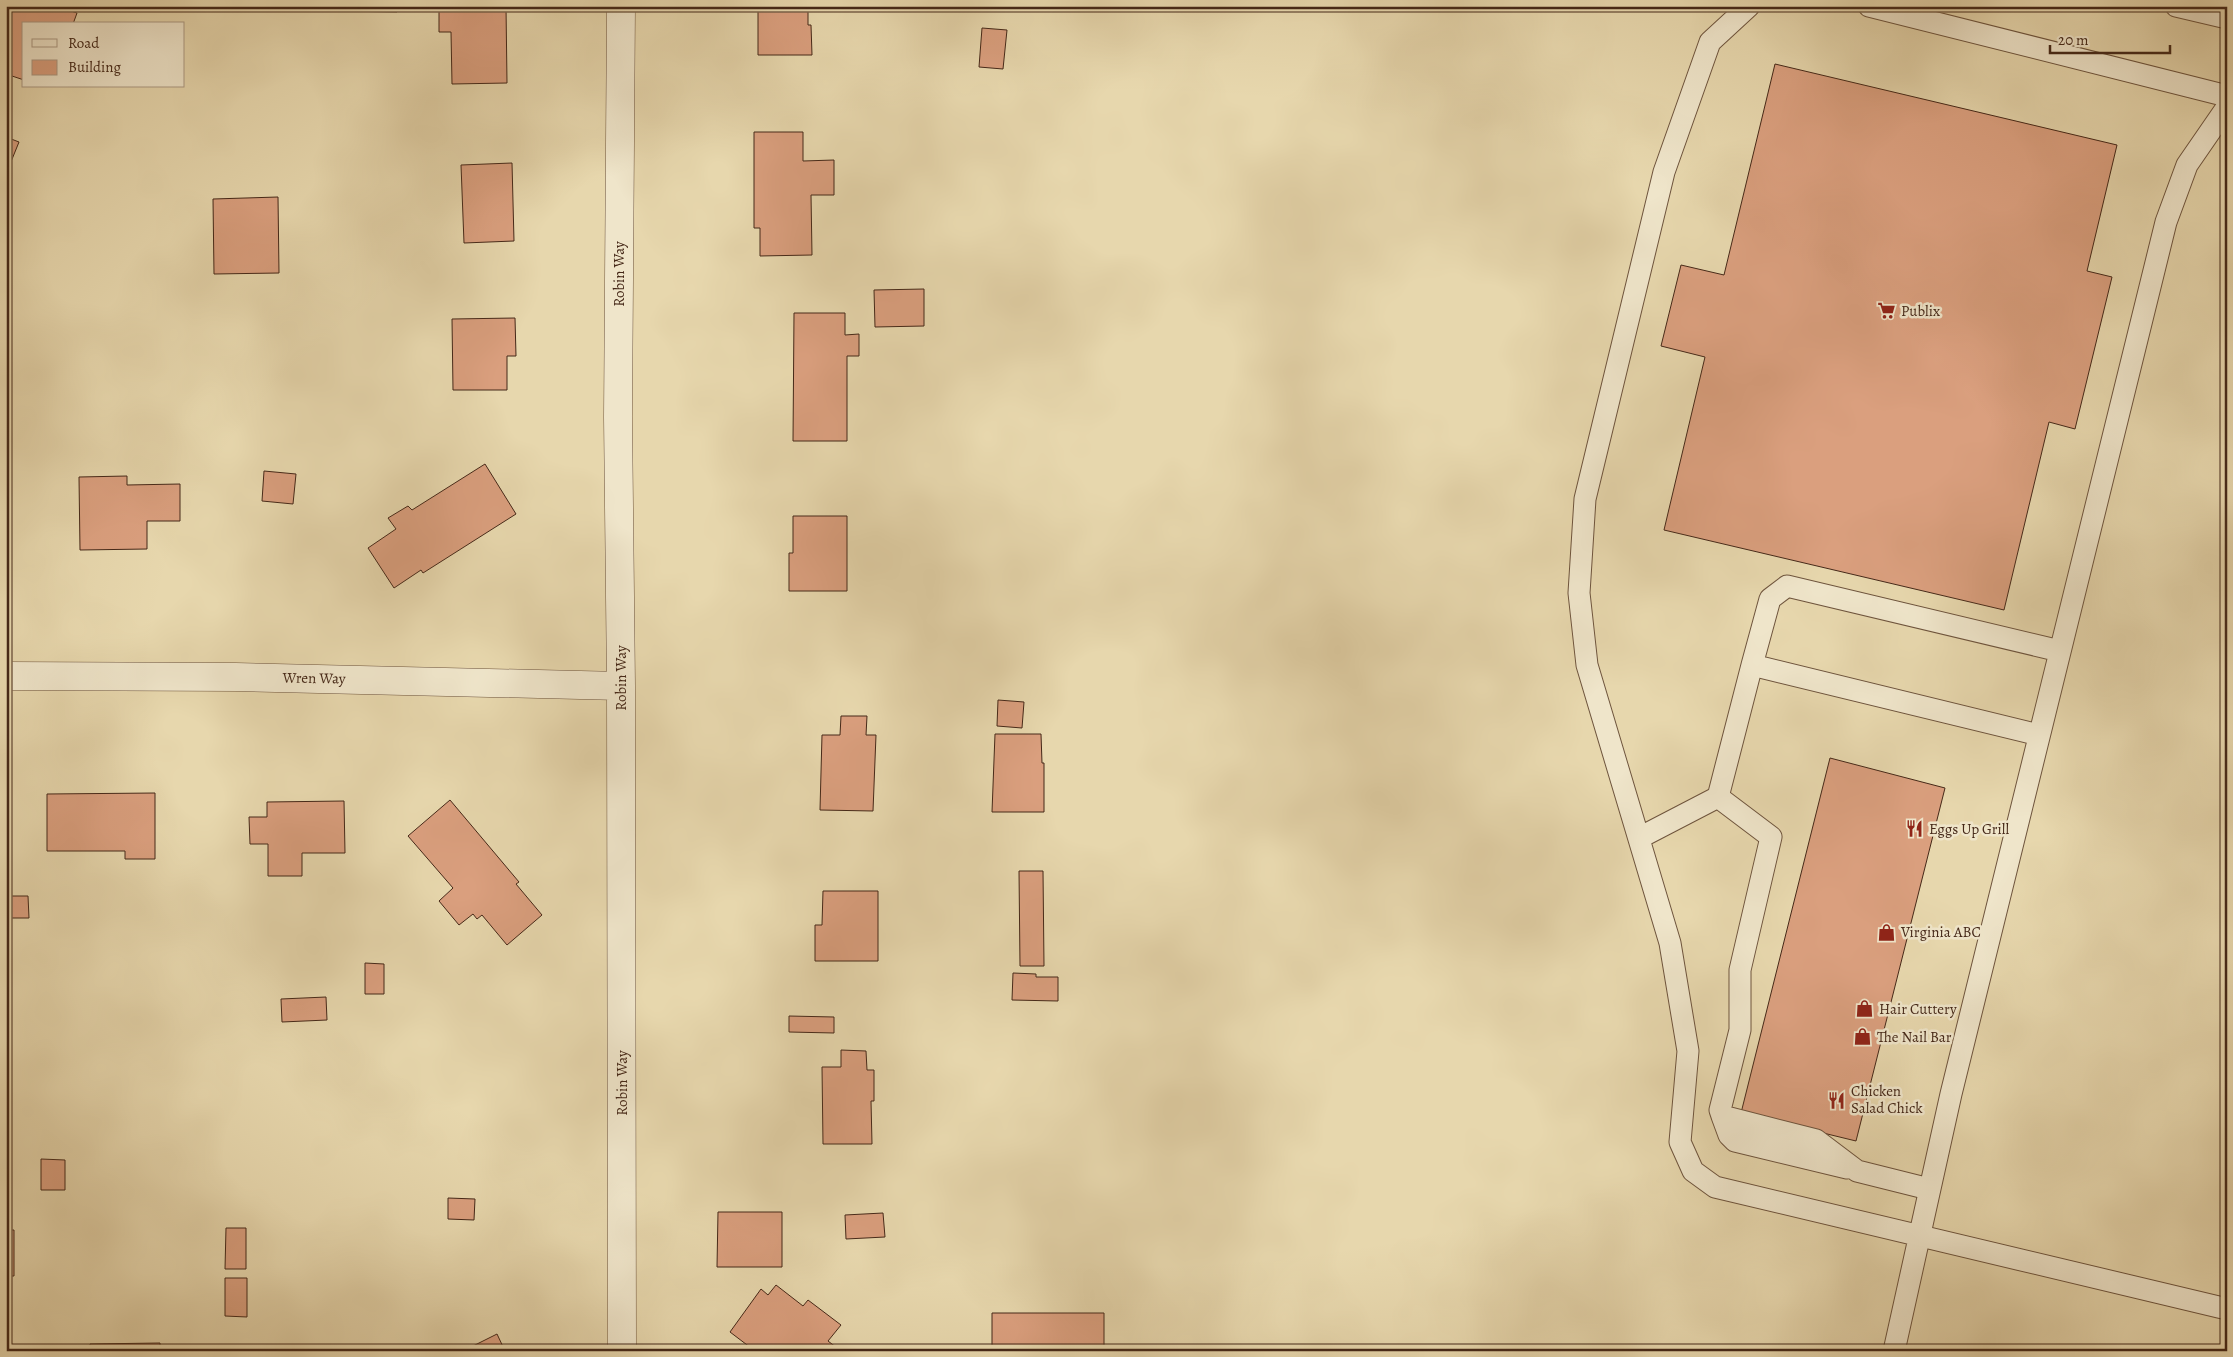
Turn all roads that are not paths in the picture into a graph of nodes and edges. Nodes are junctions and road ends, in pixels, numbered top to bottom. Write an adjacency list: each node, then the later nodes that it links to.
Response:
1 (621, 6): 12 (street, Robin Way)
2 (1749, 6): 15 (lane)
3 (1869, 6): 5 (lane)
4 (2176, 6): 6 (lane)
5 (1945, 16): 7 (lane)
6 (2227, 18)
7 (2227, 96)
8 (2227, 108): 9 (lane)
9 (2060, 651): 10 (lane); 13 (lane)
10 (1752, 665): 13 (lane); 14 (lane)
11 (6, 676): 12 (street, Wren Way)
12 (621, 686): 19 (street, Robin Way)
13 (2040, 735): 16 (lane)
14 (1718, 797): 15 (lane); 16 (lane)
15 (1639, 838): 17 (lane)
16 (1930, 1189): 17 (lane)
17 (1919, 1236): 18 (lane); 20 (lane)
18 (2227, 1309)
19 (622, 1351)
20 (1894, 1351)

